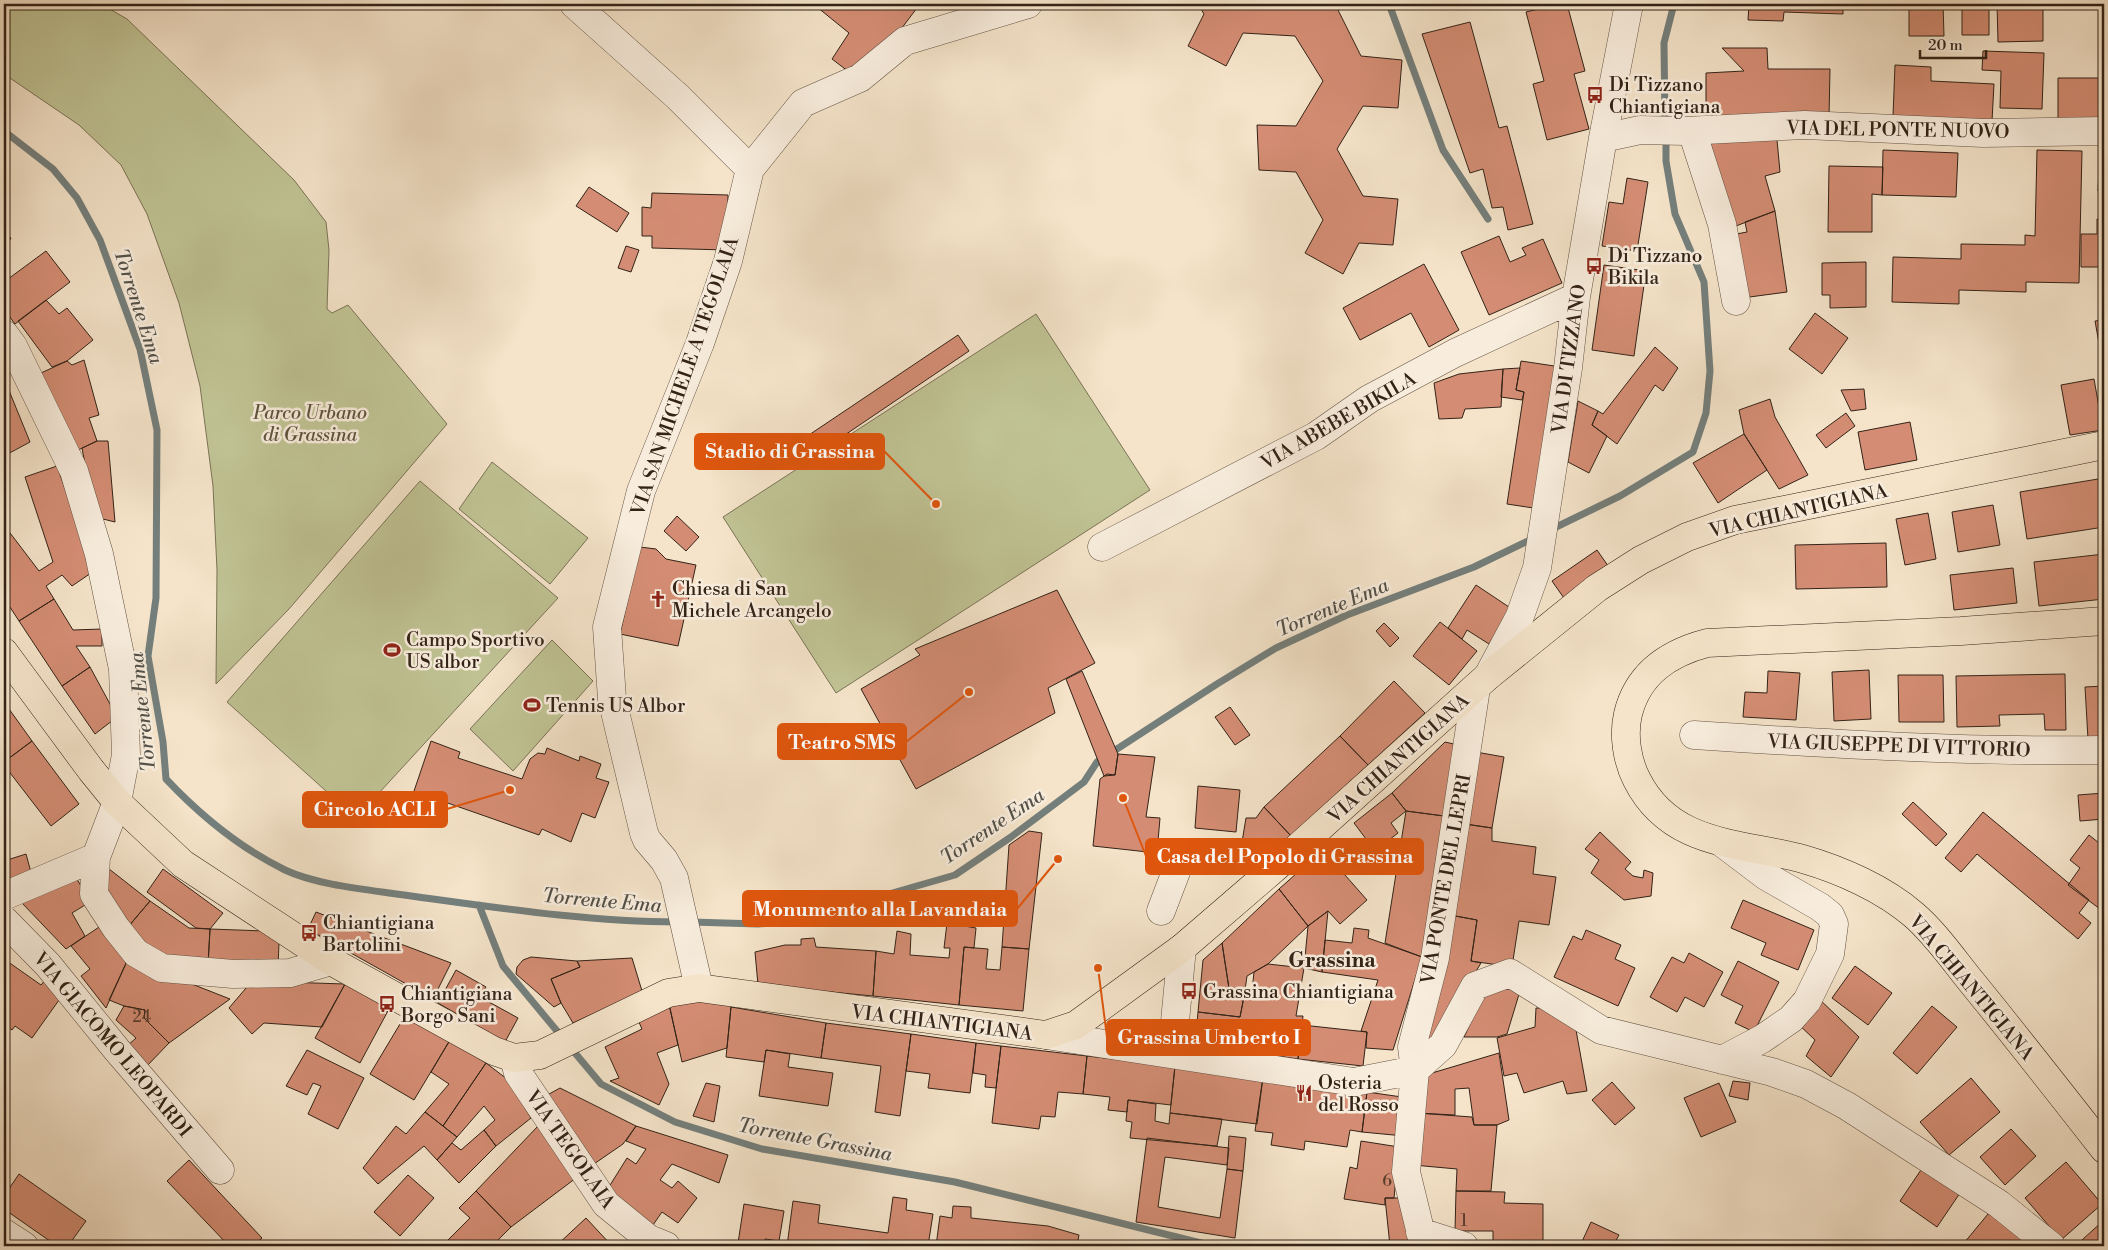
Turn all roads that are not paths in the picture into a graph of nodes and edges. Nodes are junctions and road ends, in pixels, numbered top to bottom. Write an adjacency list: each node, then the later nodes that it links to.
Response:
1 (574, 4): 7 (street)
2 (1028, 4): 7 (street)
3 (1629, 4): 6 (street, VIA DI TIZZANO)
4 (1689, 131): 5 (street, VIA DEL PONTE NUOVO); 6 (street, VIA DEL PONTE NUOVO); 9 (street)
5 (2104, 132)
6 (1602, 138): 8 (street, VIA DI TIZZANO)
7 (750, 169): 27 (street, VIA SAN MICHELE A TEGOLAIA)
8 (1576, 297): 12 (street, VIA ABEBE BIKILA); 15 (street, VIA DI TIZZANO)
9 (1736, 301)
10 (4, 334): 18 (street)
11 (2104, 444): 15 (main road, VIA CHIANTIGIANA)
12 (1102, 547)
13 (2104, 622): 19 (main road, VIA CHIANTIGIANA)
14 (4, 652): 18 (main road)
15 (1482, 682): 25 (main road, VIA CHIANTIGIANA); 32 (street, VIA PONTE DEL LEPRI)
16 (1694, 735): 17 (street, VIA GIUSEPPE DI VITTORIO)
17 (2104, 750)
18 (117, 802): 21 (street); 26 (main road)
19 (1721, 842): 31 (street); 33 (main road, VIA CHIANTIGIANA)
20 (1182, 856): 23 (street)
21 (96, 857): 22 (street); 26 (street)
22 (4, 896)
23 (1160, 911)
24 (4, 920): 34 (street, VIA GIACOMO LEOPARDI)
25 (1182, 948): 28 (main road, VIA CHIANTIGIANA); 29 (street)
26 (331, 961): 30 (main road)
27 (699, 988): 28 (main road, VIA CHIANTIGIANA); 30 (main road, VIA CHIANTIGIANA)
28 (1046, 1035): 29 (street)
29 (1172, 1053): 32 (street)
30 (527, 1057): 38 (street, VIA TEGOLAIA)
31 (1722, 1060): 32 (street); 40 (street)
32 (1415, 1070): 36 (street, VIA PONTE DEL LEPRI)
33 (2104, 1148)
34 (220, 1170)
35 (4, 1233): 37 (street)
36 (1422, 1239): 39 (street)
37 (24, 1246)
38 (666, 1246)
39 (1464, 1246)
40 (2051, 1246)

